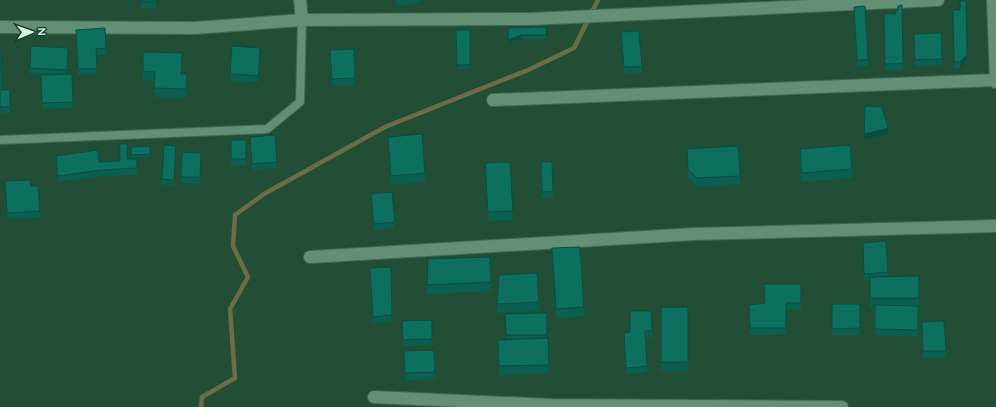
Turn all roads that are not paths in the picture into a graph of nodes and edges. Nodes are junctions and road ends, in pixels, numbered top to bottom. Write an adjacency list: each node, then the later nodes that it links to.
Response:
1 (300, 0): 4 (street)
2 (938, 0): 4 (street)
3 (993, 0): 6 (street)
4 (302, 20): 5 (street); 8 (lane)
5 (0, 26)
6 (996, 81): 7 (street)
7 (493, 100)
8 (0, 140)
9 (996, 226): 10 (street)
10 (310, 257)
11 (374, 396): 12 (street)
12 (842, 407)

